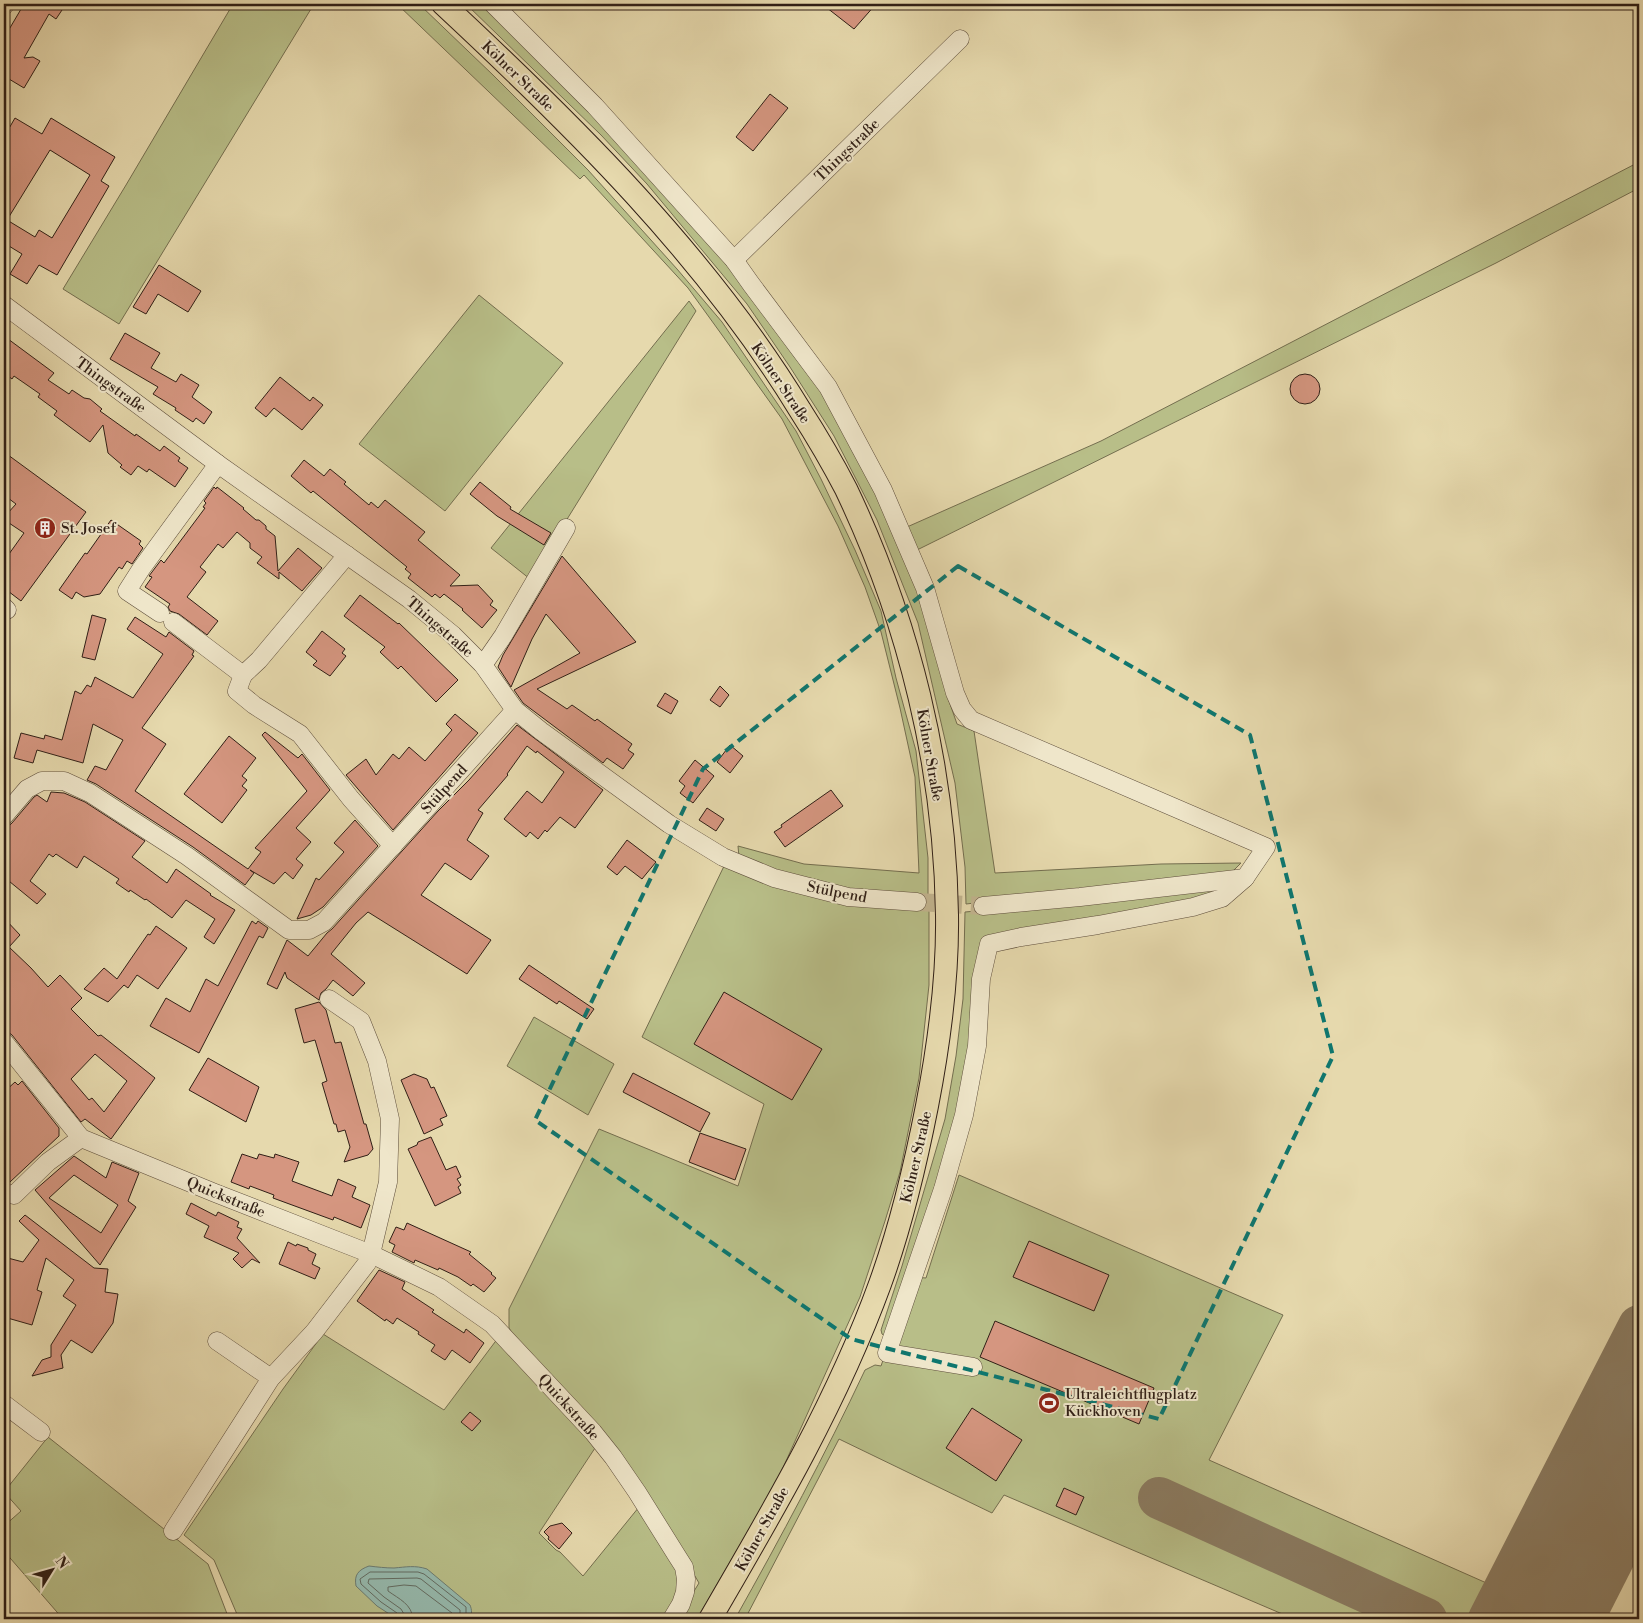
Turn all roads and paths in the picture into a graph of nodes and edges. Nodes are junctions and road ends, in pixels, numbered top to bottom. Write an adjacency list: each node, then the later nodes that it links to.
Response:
1 (444, 4): 29 (main road, Kölner Straße)
2 (493, 4): 4 (street)
3 (960, 39): 4 (street, Thingstraße)
4 (734, 260): 14 (street)
5 (4, 305): 6 (street, Thingstraße)
6 (218, 464): 8 (street, Thingstraße); 10 (street)
7 (566, 528): 9 (street, Thingstraße)
8 (347, 556): 9 (street, Thingstraße); 10 (street)
9 (483, 665): 11 (street, Thingstraße)
10 (244, 675): 13 (street)
11 (515, 710): 13 (street, Stülpend); 15 (street, Stülpend)
12 (4, 816): 13 (street, Stülpend)
13 (393, 846)
14 (1245, 878): 16 (street); 23 (street)
15 (917, 902)
16 (983, 906)
17 (329, 999): 21 (street)
18 (4, 1042): 19 (street)
19 (81, 1138): 20 (street); 21 (street, Quickstraße)
20 (4, 1193)
21 (371, 1254): 24 (street); 28 (street, Quickstraße)
22 (217, 1341): 24 (street)
23 (972, 1367)
24 (271, 1378): 27 (street)
25 (4, 1404): 26 (street)
26 (41, 1432)
27 (173, 1531)
28 (672, 1619)
29 (710, 1619)

